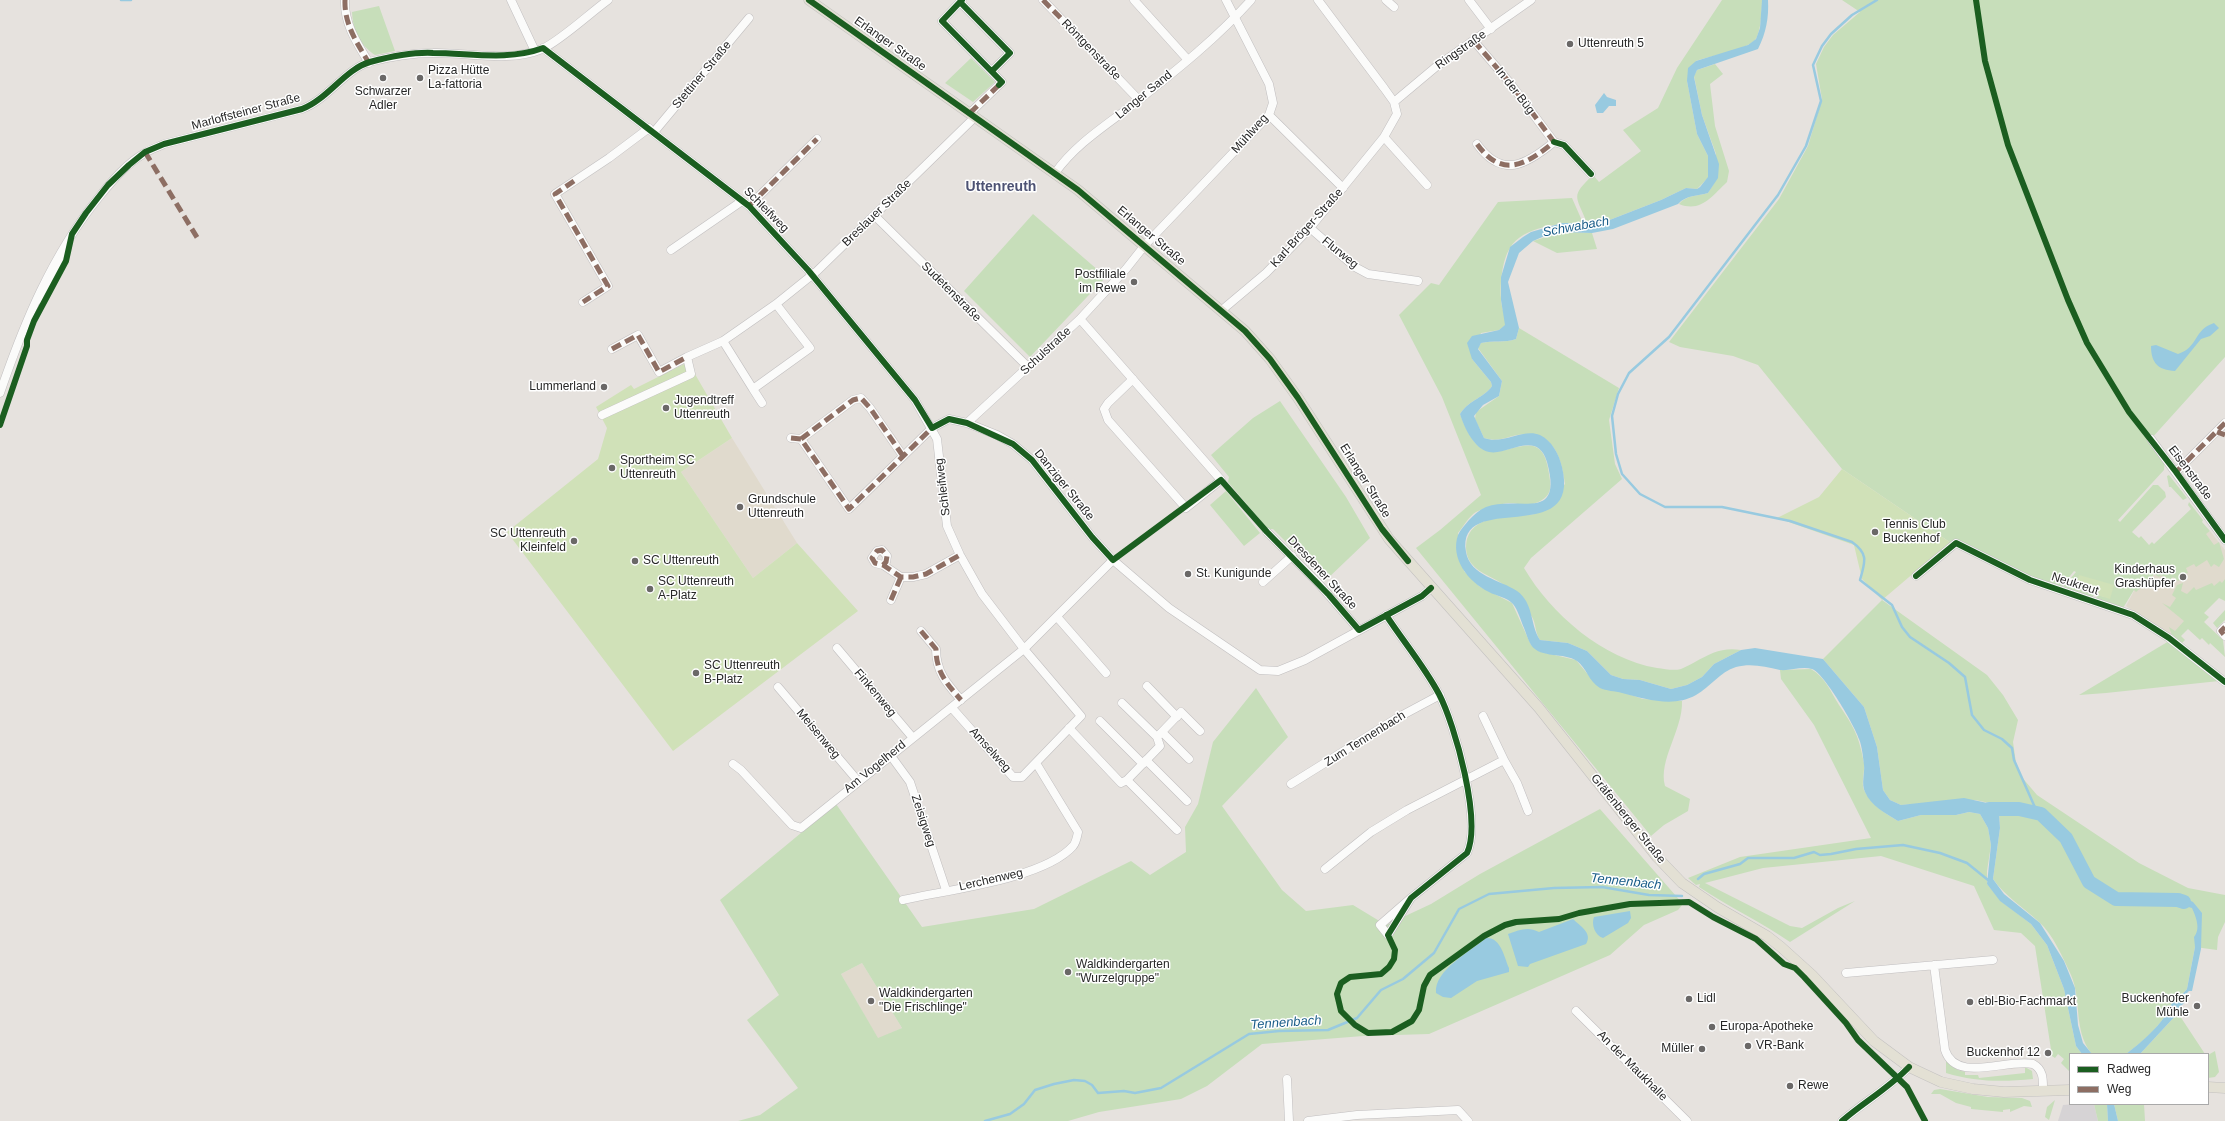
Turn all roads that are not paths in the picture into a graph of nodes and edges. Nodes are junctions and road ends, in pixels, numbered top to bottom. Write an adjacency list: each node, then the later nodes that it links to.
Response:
1 (345, 0): 21 (street)
2 (511, 0): 19 (street)
3 (608, 0): 19 (street, Marloffsteiner Straße)
4 (1043, 0): 23 (street, Röntgenstraße)
5 (1134, 0): 20 (street)
6 (1226, 0): 15 (street, Mühlweg)
7 (1251, 0): 15 (street)
8 (1318, 0): 24 (street)
9 (1386, 0): 14 (street)
10 (1469, 0): 17 (street)
11 (1531, 0): 17 (street, Ringstraße)
12 (813, 1): 25 (main road, Erlanger Straße)
13 (961, 1): 22 (street); 22 (street)
14 (1394, 7)
15 (1236, 17): 20 (street, Langer Sand); 26 (street, Mühlweg)
16 (749, 18): 27 (street, Stettiner Straße)
17 (1491, 29): 18 (street, Ringstraße)
18 (1474, 41): 24 (street, Ringstraße); 30 (street, In der Büg)
19 (539, 50): 21 (street, Marloffsteiner Straße); 27 (street, Schleifweg)
20 (1188, 60): 23 (street, Langer Sand)
21 (368, 63): 53 (street, Marloffsteiner Straße)
22 (992, 71): 25 (street, Breslauer Straße)
23 (1139, 100): 32 (street, Langer Sand)
24 (1394, 102): 28 (street, Karl-Bröger-Straße)
25 (972, 115): 32 (main road, Erlanger Straße); 37 (street, Breslauer Straße)
26 (1270, 115): 35 (street); 39 (street, Mühlweg)
27 (651, 130): 36 (street, Schleifweg); 43 (street, Stettiner Straße)
28 (1384, 137): 34 (street); 35 (street, Karl-Bröger-Straße)
29 (817, 139): 36 (street)
30 (1554, 142): 31 (street); 33 (street, In der Büg)
31 (1477, 144)
32 (1055, 174): 39 (main road, Erlanger Straße)
33 (1591, 174)
34 (1427, 185)
35 (1343, 188): 38 (street, Karl-Bröger-Straße)
36 (745, 203): 40 (street); 41 (street, Schleifweg)
37 (875, 216): 41 (street, Breslauer Straße); 50 (street, Sudetenstraße)
38 (1310, 228): 42 (street, Flurweg); 45 (street, Karl-Bröger-Straße)
39 (1145, 245): 45 (main road, Erlanger Straße); 46 (street, Schulstraße)
40 (671, 250)
41 (812, 275): 44 (street, Breslauer Straße); 58 (street, Schleifweg)
42 (1418, 281)
43 (583, 302)
44 (776, 304): 47 (street, Breslauer Straße); 52 (street)
45 (1222, 310): 74 (main road, Erlanger Straße)
46 (1080, 319): 50 (street, Schulstraße); 51 (street)
47 (723, 341): 49 (street, Breslauer Straße); 52 (street)
48 (612, 349): 49 (street, Breslauer Straße)
49 (687, 357): 55 (street)
50 (1028, 367): 56 (street, Schulstraße)
51 (1134, 379): 51 (street)
52 (753, 389): 54 (street)
53 (0, 394)
54 (762, 403)
55 (602, 415)
56 (968, 423): 58 (street); 69 (street, Danziger Straße)
57 (2225, 423): 59 (street)
58 (932, 428): 63 (street); 67 (street, Schleifweg)
59 (2221, 434): 64 (street)
60 (791, 438): 61 (street)
61 (800, 439): 63 (street); 63 (street)
62 (2151, 439): 64 (street, Eisenstraße)
63 (903, 456)
64 (2176, 472): 66 (street, Eisenstraße)
65 (1267, 532): 68 (street, Dresdener Straße)
66 (2225, 540)
67 (960, 555): 71 (street); 83 (street, Schleifweg)
68 (1292, 556): 73 (street, Dresdener Straße); 79 (street, Dresdener Straße)
69 (1113, 560): 77 (street, Am Vogelherd); 79 (street, Danziger Straße)
70 (883, 565): 71 (street)
71 (901, 576): 75 (street)
72 (1916, 576): 85 (street, Neukreut)
73 (1263, 582)
74 (1431, 588): 76 (street, Danziger Straße); 121 (main road, Gräfenberger Straße)
75 (891, 600)
76 (1386, 616): 79 (street, Danziger Straße); 88 (street)
77 (1058, 618): 83 (street, Am Vogelherd); 84 (street)
78 (2225, 627): 81 (street)
79 (1359, 630)
80 (921, 631): 89 (street)
81 (2225, 636)
82 (837, 648): 99 (street, Finkenweg)
83 (1024, 649): 89 (street, Am Vogelherd); 92 (street, Schleifweg)
84 (1106, 673)
85 (2225, 682)
86 (1147, 686): 94 (street)
87 (778, 687): 108 (street, Meisenweg)
88 (1440, 695): 107 (street); 109 (street, Zum Tennenbach)
89 (961, 700): 91 (street, Am Vogelherd)
90 (1122, 703): 98 (street)
91 (952, 708): 99 (street, Am Vogelherd); 104 (street, Amselweg)
92 (1081, 716): 96 (street, Amselweg)
93 (1483, 716): 102 (street)
94 (1177, 717): 97 (street); 98 (street)
95 (1100, 721): 103 (street)
96 (1069, 728): 104 (street, Amselweg); 106 (street)
97 (1200, 731)
98 (1159, 735): 101 (street); 103 (street)
99 (912, 738): 100 (street, Am Vogelherd)
100 (891, 756): 108 (street, Am Vogelherd); 114 (street, Zeisigweg)
101 (1189, 759)
102 (1504, 760): 107 (street); 111 (street)
103 (1144, 762): 106 (street); 110 (street)
104 (1036, 763): 114 (street, Lerchenweg)
105 (734, 764): 108 (street, Am Vogelherd)
106 (1127, 780): 112 (street)
107 (1467, 780): 113 (street); 115 (street)
108 (858, 781)
109 (1291, 784)
110 (1187, 801)
111 (1528, 811)
112 (1177, 830)
113 (1324, 869)
114 (946, 890): 116 (street, Lerchenweg)
115 (1411, 898)
116 (903, 900)
117 (1992, 960): 118 (street)
118 (1934, 965): 119 (street); 126 (street)
119 (1846, 974)
120 (1576, 1011): 130 (street, An der Maukhalle)
121 (1909, 1068): 126 (main road, Gräfenberger Straße); 131 (street)
122 (1287, 1079): 127 (street)
123 (2209, 1087): 124 (main road)
124 (2225, 1088)
125 (2069, 1090): 126 (main road, Gräfenberger Straße)
126 (2042, 1091)
127 (1290, 1121)
128 (1308, 1121): 129 (street)
129 (1468, 1121)
130 (1687, 1121)
131 (1842, 1121)

